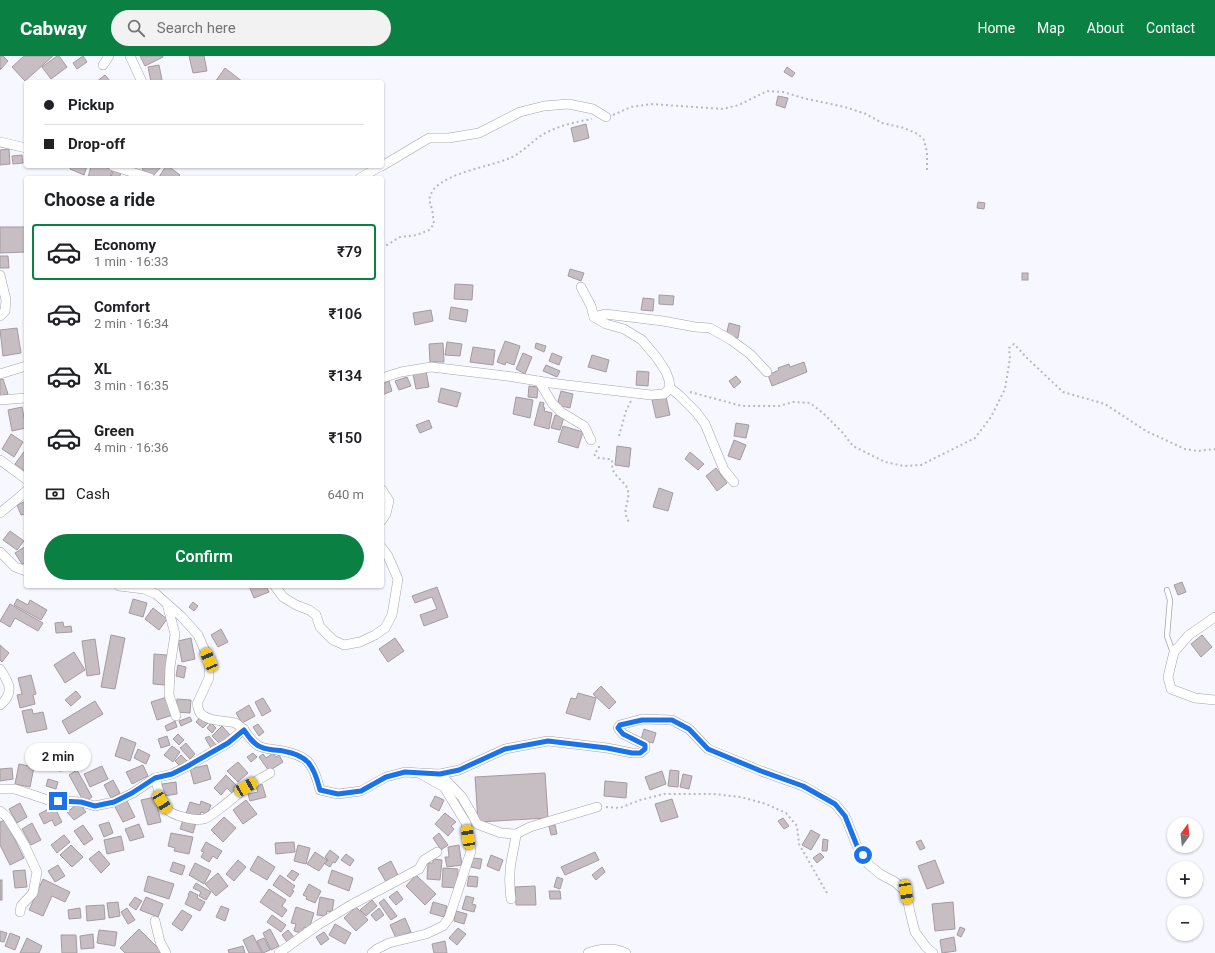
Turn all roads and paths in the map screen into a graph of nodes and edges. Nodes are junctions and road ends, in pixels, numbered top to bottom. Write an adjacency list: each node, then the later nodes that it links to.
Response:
1 (109, 56): 3 (street)
2 (130, 56): 4 (street)
3 (103, 65)
4 (141, 80)
5 (606, 117): 8 (street); 11 (path); 14 (path)
6 (0, 142): 7 (street)
7 (24, 148)
8 (384, 165)
9 (119, 168): 12 (street)
10 (378, 168): 13 (street)
11 (927, 173)
12 (144, 176)
13 (364, 176)
14 (384, 247)
15 (0, 275): 17 (street)
16 (582, 287): 18 (street)
17 (0, 316)
18 (594, 317): 20 (street); 24 (street)
19 (24, 367): 21 (street)
20 (767, 372)
21 (0, 374)
22 (384, 377): 23 (street)
23 (539, 381): 25 (street); 29 (street)
24 (670, 388): 25 (street); 30 (path); 33 (street)
25 (639, 394): 28 (path)
26 (24, 398): 27 (street)
27 (0, 400)
28 (619, 436)
29 (590, 440): 38 (path)
30 (1215, 449)
31 (0, 460): 32 (street)
32 (24, 478)
33 (734, 482)
34 (24, 493): 36 (street)
35 (384, 493): 37 (street)
36 (0, 513)
37 (384, 517)
38 (629, 522)
39 (384, 551): 44 (street)
40 (0, 552): 41 (street)
41 (24, 570)
42 (136, 588): 45 (street)
43 (149, 588): 45 (street)
44 (276, 588)
45 (144, 589): 47 (street)
46 (1167, 590): 49 (lane)
47 (167, 604): 53 (street); 54 (street)
48 (1215, 617): 49 (street)
49 (1173, 655): 51 (street)
50 (0, 669): 52 (street)
51 (1215, 700)
52 (0, 705)
53 (176, 716)
54 (244, 730): 56 (street); 58 (street)
55 (270, 773): 58 (street)
56 (419, 773): 57 (street); 70 (street)
57 (440, 774): 62 (street); 73 (street)
58 (155, 778): 59 (street)
59 (0, 788)
60 (597, 807): 62 (street); 64 (path)
61 (0, 811): 66 (street)
62 (516, 834): 65 (street)
63 (436, 852): 69 (street)
64 (828, 895)
65 (511, 900)
66 (20, 912)
67 (155, 921): 68 (street)
68 (166, 953)
69 (279, 953)
70 (372, 953)
71 (588, 953): 72 (street)
72 (626, 953)
73 (933, 953)

